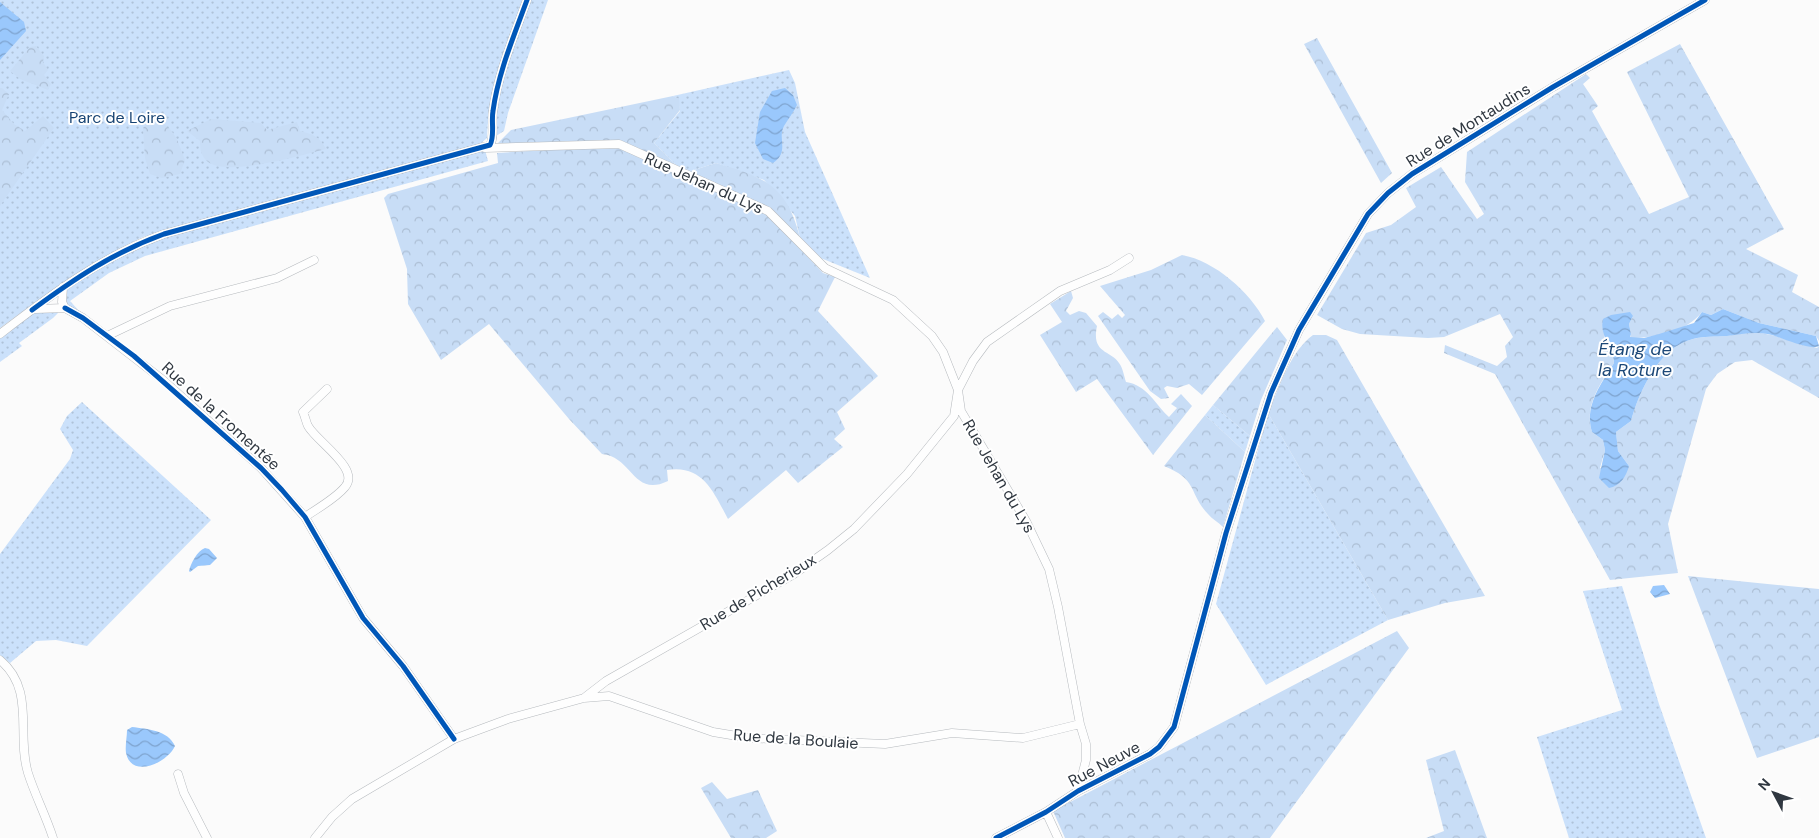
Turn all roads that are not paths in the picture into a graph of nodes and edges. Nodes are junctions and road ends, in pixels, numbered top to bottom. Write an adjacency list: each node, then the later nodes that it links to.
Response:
1 (527, 0): 3 (street)
2 (1705, 0): 18 (street, Rue de Montaudins)
3 (485, 148): 6 (street, Rue Jehan du Lys); 12 (street, Rue Jehan du Lys)
4 (1129, 258): 12 (street)
5 (314, 260): 10 (street)
6 (62, 288): 7 (street); 8 (street, Rue Jehan du Lys)
7 (65, 308): 8 (street); 10 (street, Rue de la Fromentée)
8 (32, 310): 9 (street, Rue Jehan du Lys)
9 (0, 334)
10 (107, 336): 13 (street, Rue de la Fromentée)
11 (326, 389): 13 (street)
12 (958, 390): 15 (street, Rue de Picherieux); 19 (street, Rue Jehan du Lys)
13 (305, 517): 20 (street, Rue de la Fromentée)
14 (0, 660): 24 (street)
15 (611, 678): 16 (street); 17 (street, Rue de Picherieux)
16 (614, 697): 17 (street, Rue de la Boulaie); 19 (street, Rue de la Boulaie)
17 (584, 698): 20 (street, Rue de la Boulaie)
18 (1180, 710): 22 (street, Rue Neuve)
19 (1080, 724): 22 (street, Rue Jehan du Lys)
20 (454, 739): 26 (street, Rue de la Boulaie)
21 (178, 774): 25 (street)
22 (1078, 791): 23 (street, Rue Neuve)
23 (1046, 812): 27 (street, Rue Neuve); 28 (street)
24 (53, 838)
25 (207, 838)
26 (315, 838)
27 (996, 838)
28 (1058, 838)

